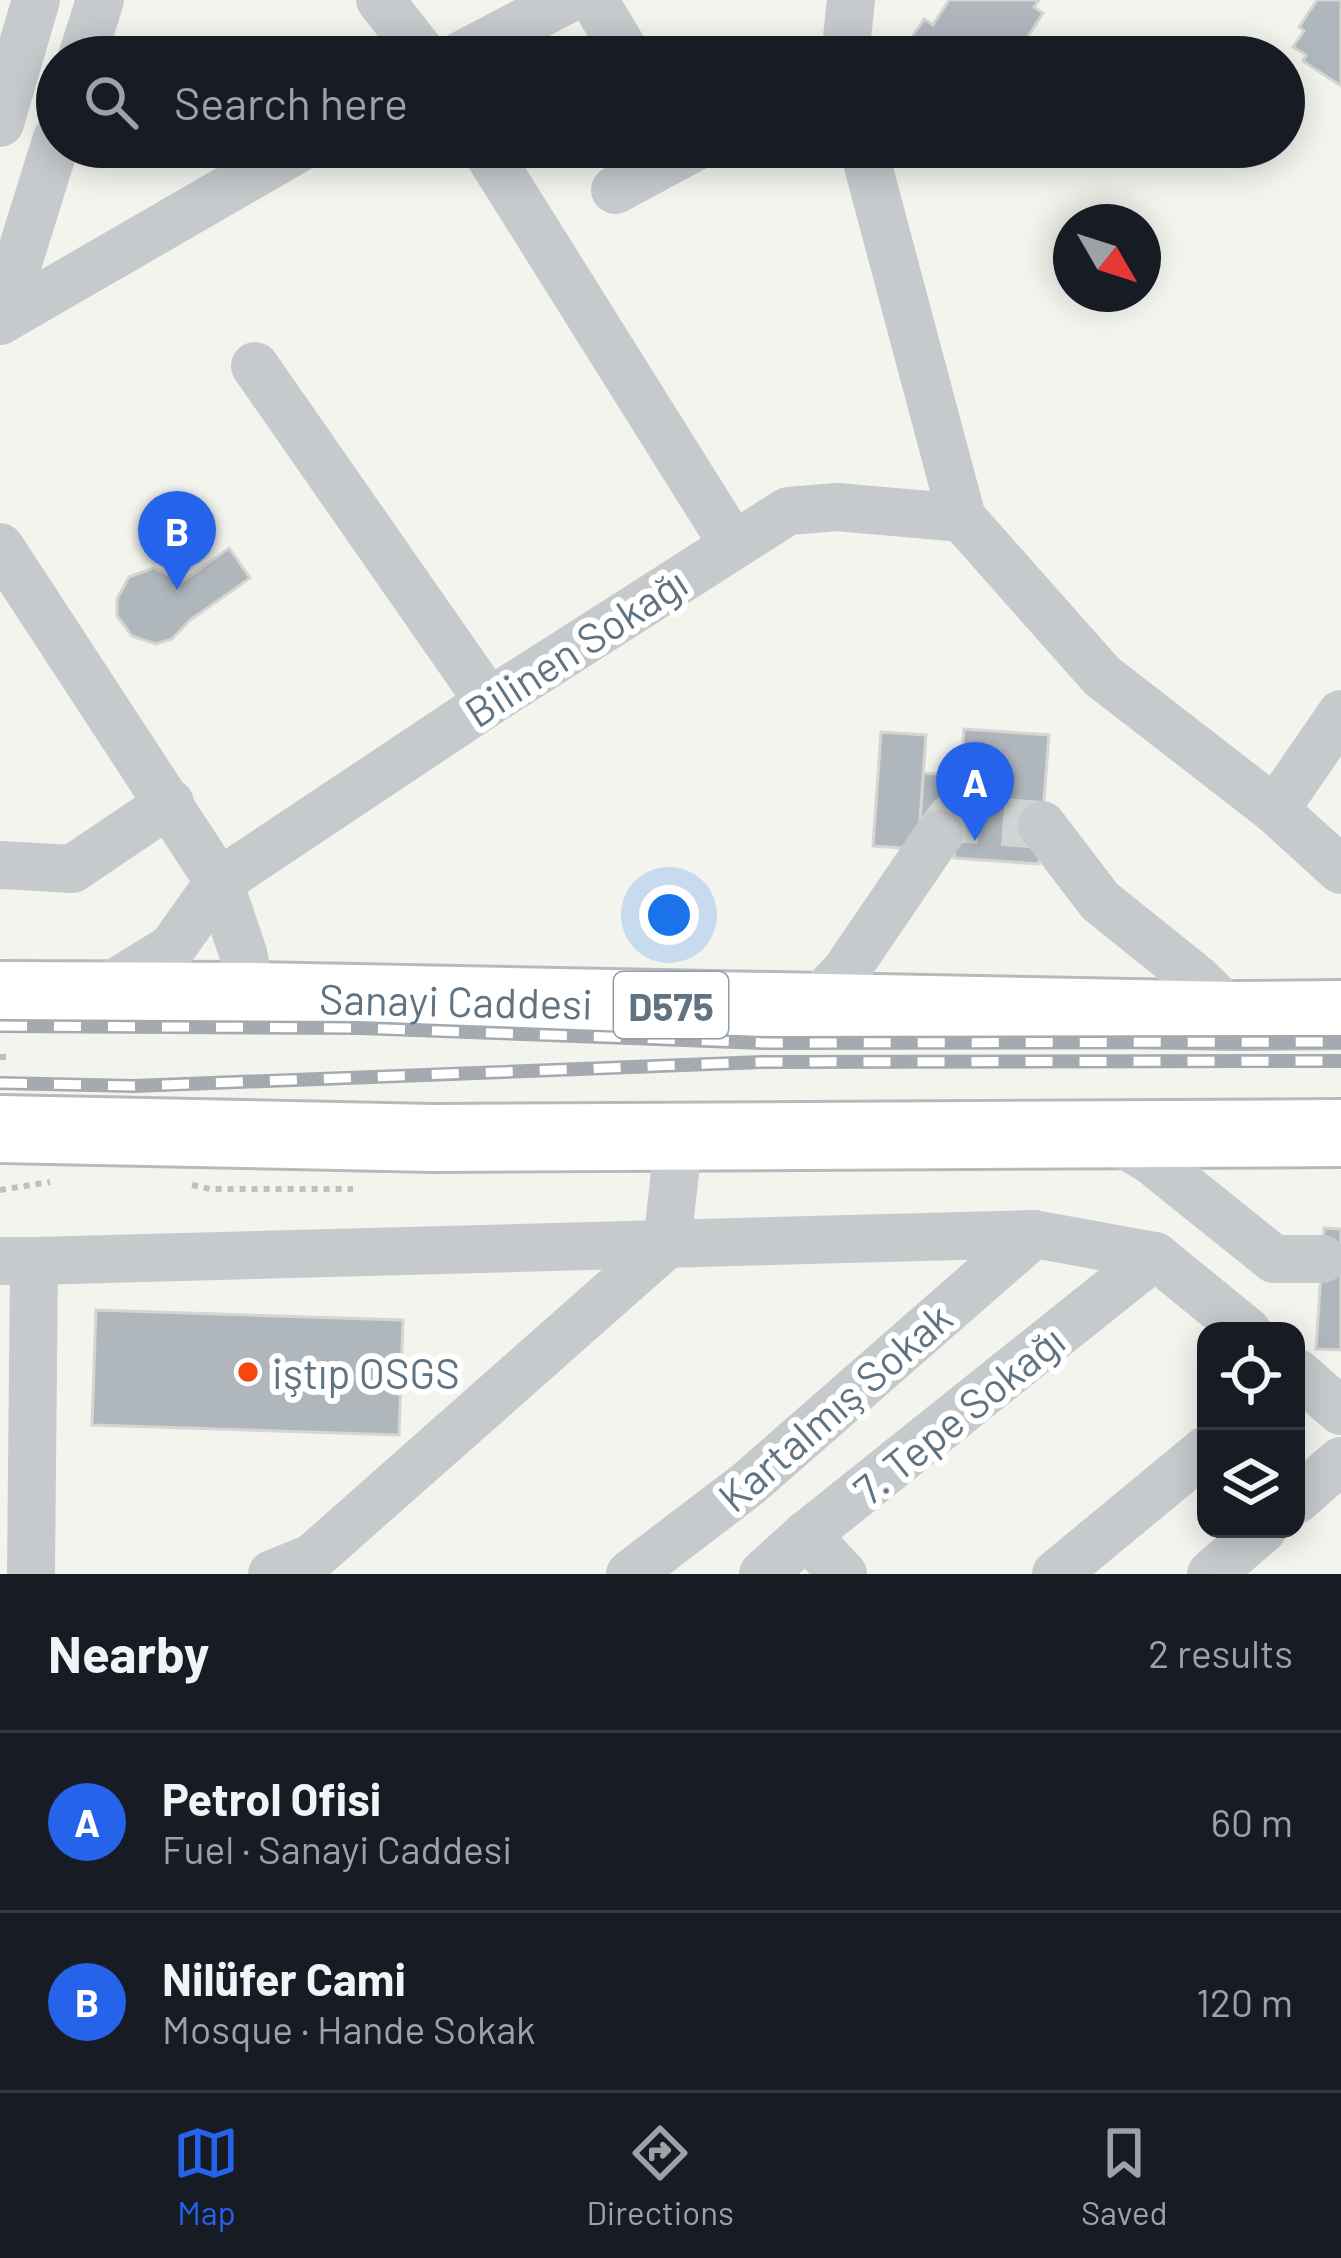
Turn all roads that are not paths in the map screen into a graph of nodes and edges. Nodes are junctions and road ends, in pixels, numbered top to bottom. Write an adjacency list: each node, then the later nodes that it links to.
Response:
1 (36, 0): 12 (street)
2 (100, 0): 7 (street)
3 (380, 0): 8 (street)
4 (566, 0): 9 (street)
5 (594, 0): 10 (street)
6 (851, 0): 11 (street)
7 (89, 36)
8 (408, 36)
9 (498, 36)
10 (615, 36)
11 (847, 36)
12 (0, 124)
13 (48, 168): 19 (street)
14 (265, 168): 19 (street)
15 (497, 168): 22 (street)
16 (654, 168): 18 (street)
17 (869, 168): 21 (street)
18 (615, 190)
19 (0, 321)
20 (255, 366): 24 (street)
21 (962, 518): 22 (street, Bilinen Sokağı); 27 (street)
22 (732, 543): 24 (street, Bilinen Sokağı)
23 (0, 547): 26 (street)
24 (489, 701): 32 (street, Bilinen Sokağı)
25 (1341, 713): 27 (street)
26 (170, 803): 30 (street); 32 (street)
27 (1275, 809): 31 (street)
28 (1042, 825): 36 (street)
29 (939, 834): 34 (street)
30 (0, 865)
31 (1341, 870)
32 (219, 882): 33 (street); 37 (street)
33 (252, 996): 34 (highway, Sanayi Caddesi / D575); 37 (highway, Sanayi Caddesi / D575)
34 (810, 1008): 36 (highway, Sanayi Caddesi / D575)
35 (1341, 1014): 36 (highway, Sanayi Caddesi / D575)
36 (1234, 1016)
37 (10, 1026)
38 (0, 1129): 41 (highway)
39 (1341, 1133): 40 (highway)
40 (1109, 1135): 41 (highway); 45 (street)
41 (679, 1137): 43 (street)
42 (1034, 1234): 43 (street); 44 (street); 57 (street, Kartalmış Sokak)
43 (667, 1244): 46 (street); 56 (street)
44 (1155, 1256): 47 (street); 53 (street, 7. Tepe Sokağı)
45 (1322, 1259)
46 (17, 1261): 55 (street)
47 (1235, 1322)
48 (1305, 1381): 49 (street)
49 (1341, 1411)
50 (1197, 1457): 60 (street)
51 (1341, 1461): 52 (street)
52 (1305, 1492)
53 (806, 1535): 58 (street, 7. Tepe Sokağı); 59 (street)
54 (1253, 1538): 61 (street)
55 (31, 1574)
56 (272, 1574)
57 (630, 1574)
58 (763, 1574)
59 (843, 1574)
60 (1057, 1574)
61 (1211, 1574)

